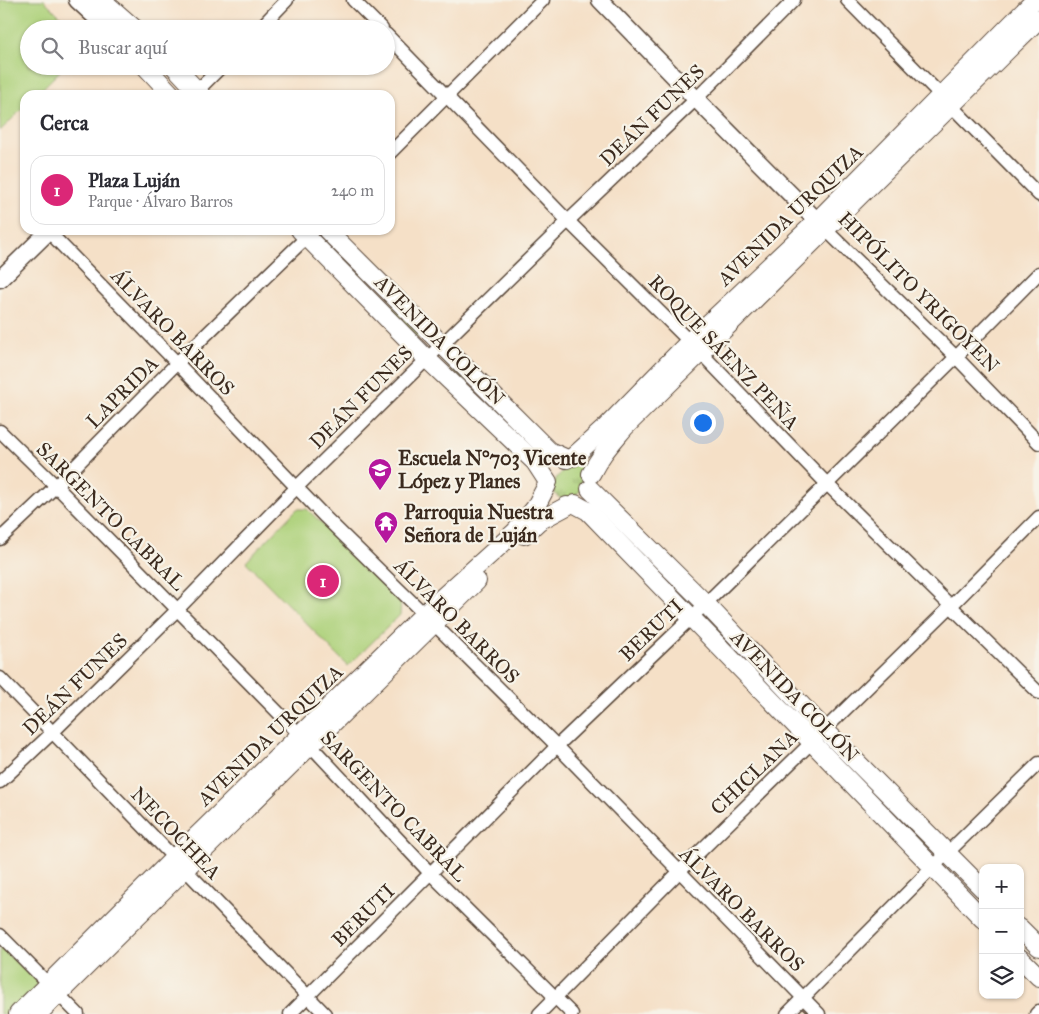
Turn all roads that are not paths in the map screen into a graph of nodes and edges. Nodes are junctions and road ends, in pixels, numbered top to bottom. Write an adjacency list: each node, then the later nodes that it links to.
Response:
1 (77, 0): 13 (street)
2 (92, 0): 14 (main road)
3 (102, 0): 15 (main road)
4 (114, 0): 16 (street)
5 (287, 0): 17 (street)
6 (353, 0): 18 (street)
7 (543, 0): 26 (street)
8 (600, 0): 27 (street, HIPÓLITO YRIGOYEN)
9 (794, 0): 27 (street, DEÁN FUNES)
10 (847, 0): 28 (street)
11 (1035, 0): 28 (main road, AVENIDA URQUIZA)
12 (1039, 19): 28 (main road, AVENIDA URQUIZA)
13 (98, 20)
14 (106, 20)
15 (125, 20)
16 (132, 20)
17 (268, 20)
18 (373, 20)
19 (395, 43): 26 (street, ROQUE SÁENZ PEÑA)
20 (153, 75): 23 (main road)
21 (182, 75): 24 (main road)
22 (214, 75): 25 (street)
23 (167, 90)
24 (196, 90)
25 (202, 90)
26 (447, 95): 29 (street); 31 (street, ROQUE SÁENZ PEÑA)
27 (696, 99): 31 (street, DEÁN FUNES); 32 (street, HIPÓLITO YRIGOYEN)
28 (946, 100): 30 (street); 32 (main road, AVENIDA URQUIZA)
29 (395, 148)
30 (1039, 195)
31 (568, 221): 40 (street, DEÁN FUNES); 41 (street, ROQUE SÁENZ PEÑA)
32 (821, 225): 41 (main road, AVENIDA URQUIZA); 42 (street, HIPÓLITO YRIGOYEN)
33 (45, 235): 39 (street)
34 (53, 235): 44 (street, ÁLVARO BARROS)
35 (303, 235): 44 (street, LAPRIDA)
36 (309, 235): 43 (main road, AVENIDA COLÓN)
37 (332, 235): 40 (main road, AVENIDA COLÓN)
38 (1039, 273): 42 (street, BERUTI)
39 (0, 279)
40 (442, 344): 43 (street, DEÁN FUNES); 47 (main road, AVENIDA COLÓN)
41 (696, 347): 47 (main road, AVENIDA URQUIZA); 48 (main road, AVENIDA URQUIZA); 50 (street, ROQUE SÁENZ PEÑA)
42 (956, 357): 46 (street, HIPÓLITO YRIGOYEN); 50 (street, BERUTI)
43 (427, 358): 49 (main road, AVENIDA COLÓN); 52 (street, DEÁN FUNES)
44 (177, 363): 51 (street, LAPRIDA); 52 (street, ÁLVARO BARROS)
45 (0, 431): 51 (street, SARGENTO CABRAL)
46 (1039, 443)
47 (570, 458): 48 (main road); 49 (main road)
48 (591, 482): 53 (main road); 56 (main road, AVENIDA COLÓN)
49 (548, 484): 53 (main road); 60 (main road, AVENIDA URQUIZA)
50 (827, 484): 56 (street, BERUTI); 57 (street, ROQUE SÁENZ PEÑA)
51 (56, 486): 55 (street, LAPRIDA); 58 (street, SARGENTO CABRAL)
52 (296, 488): 58 (street, DEÁN FUNES); 60 (street, ÁLVARO BARROS)
53 (571, 505): 59 (main road, AVENIDA COLÓN); 60 (main road, AVENIDA URQUIZA)
54 (1039, 517): 57 (street, CHICLANA)
55 (0, 539)
56 (705, 603): 59 (street, BERUTI); 63 (main road, AVENIDA COLÓN)
57 (951, 606): 62 (street, ROQUE SÁENZ PEÑA); 63 (street, CHICLANA)
58 (177, 610): 64 (street, DEÁN FUNES); 65 (street, SARGENTO CABRAL)
59 (691, 618): 66 (main road, AVENIDA COLÓN); 67 (street, BERUTI)
60 (429, 619): 65 (main road, AVENIDA URQUIZA); 67 (street, ÁLVARO BARROS)
61 (0, 678): 64 (street, NECOCHEA)
62 (1039, 693)
63 (824, 729): 66 (street, CHICLANA); 70 (main road, AVENIDA COLÓN)
64 (53, 732): 69 (street, DEÁN FUNES); 71 (street, NECOCHEA)
65 (306, 740): 71 (main road, AVENIDA URQUIZA); 74 (street, SARGENTO CABRAL)
66 (811, 743): 72 (main road, AVENIDA COLÓN); 73 (street, CHICLANA)
67 (557, 746): 73 (street, ÁLVARO BARROS); 74 (street, BERUTI)
68 (1039, 762): 70 (street)
69 (0, 782)
70 (948, 852): 72 (street); 75 (main road, AVENIDA COLÓN)
71 (179, 863): 82 (main road, AVENIDA URQUIZA); 83 (street, NECOCHEA)
72 (932, 868): 76 (main road, AVENIDA COLÓN); 85 (street)
73 (679, 872): 84 (street, CHICLANA); 85 (street, ÁLVARO BARROS)
74 (430, 873): 83 (street, BERUTI); 84 (street, SARGENTO CABRAL)
75 (979, 885)
76 (979, 915)
77 (1024, 932): 79 (main road)
78 (0, 936): 82 (street)
79 (1039, 947)
80 (1024, 962): 81 (main road)
81 (1039, 977)
82 (54, 989): 87 (main road, AVENIDA URQUIZA); 88 (main road, AVENIDA URQUIZA); 89 (street)
83 (308, 997): 90 (street, BERUTI); 91 (street, NECOCHEA)
84 (556, 998): 92 (street, CHICLANA); 93 (street, SARGENTO CABRAL)
85 (803, 998): 94 (street); 95 (street, ÁLVARO BARROS)
86 (1039, 1010): 96 (street)
87 (18, 1014)
88 (38, 1014)
89 (78, 1014)
90 (290, 1014)
91 (325, 1014)
92 (539, 1014)
93 (572, 1014)
94 (787, 1014)
95 (819, 1014)
96 (1036, 1014)

